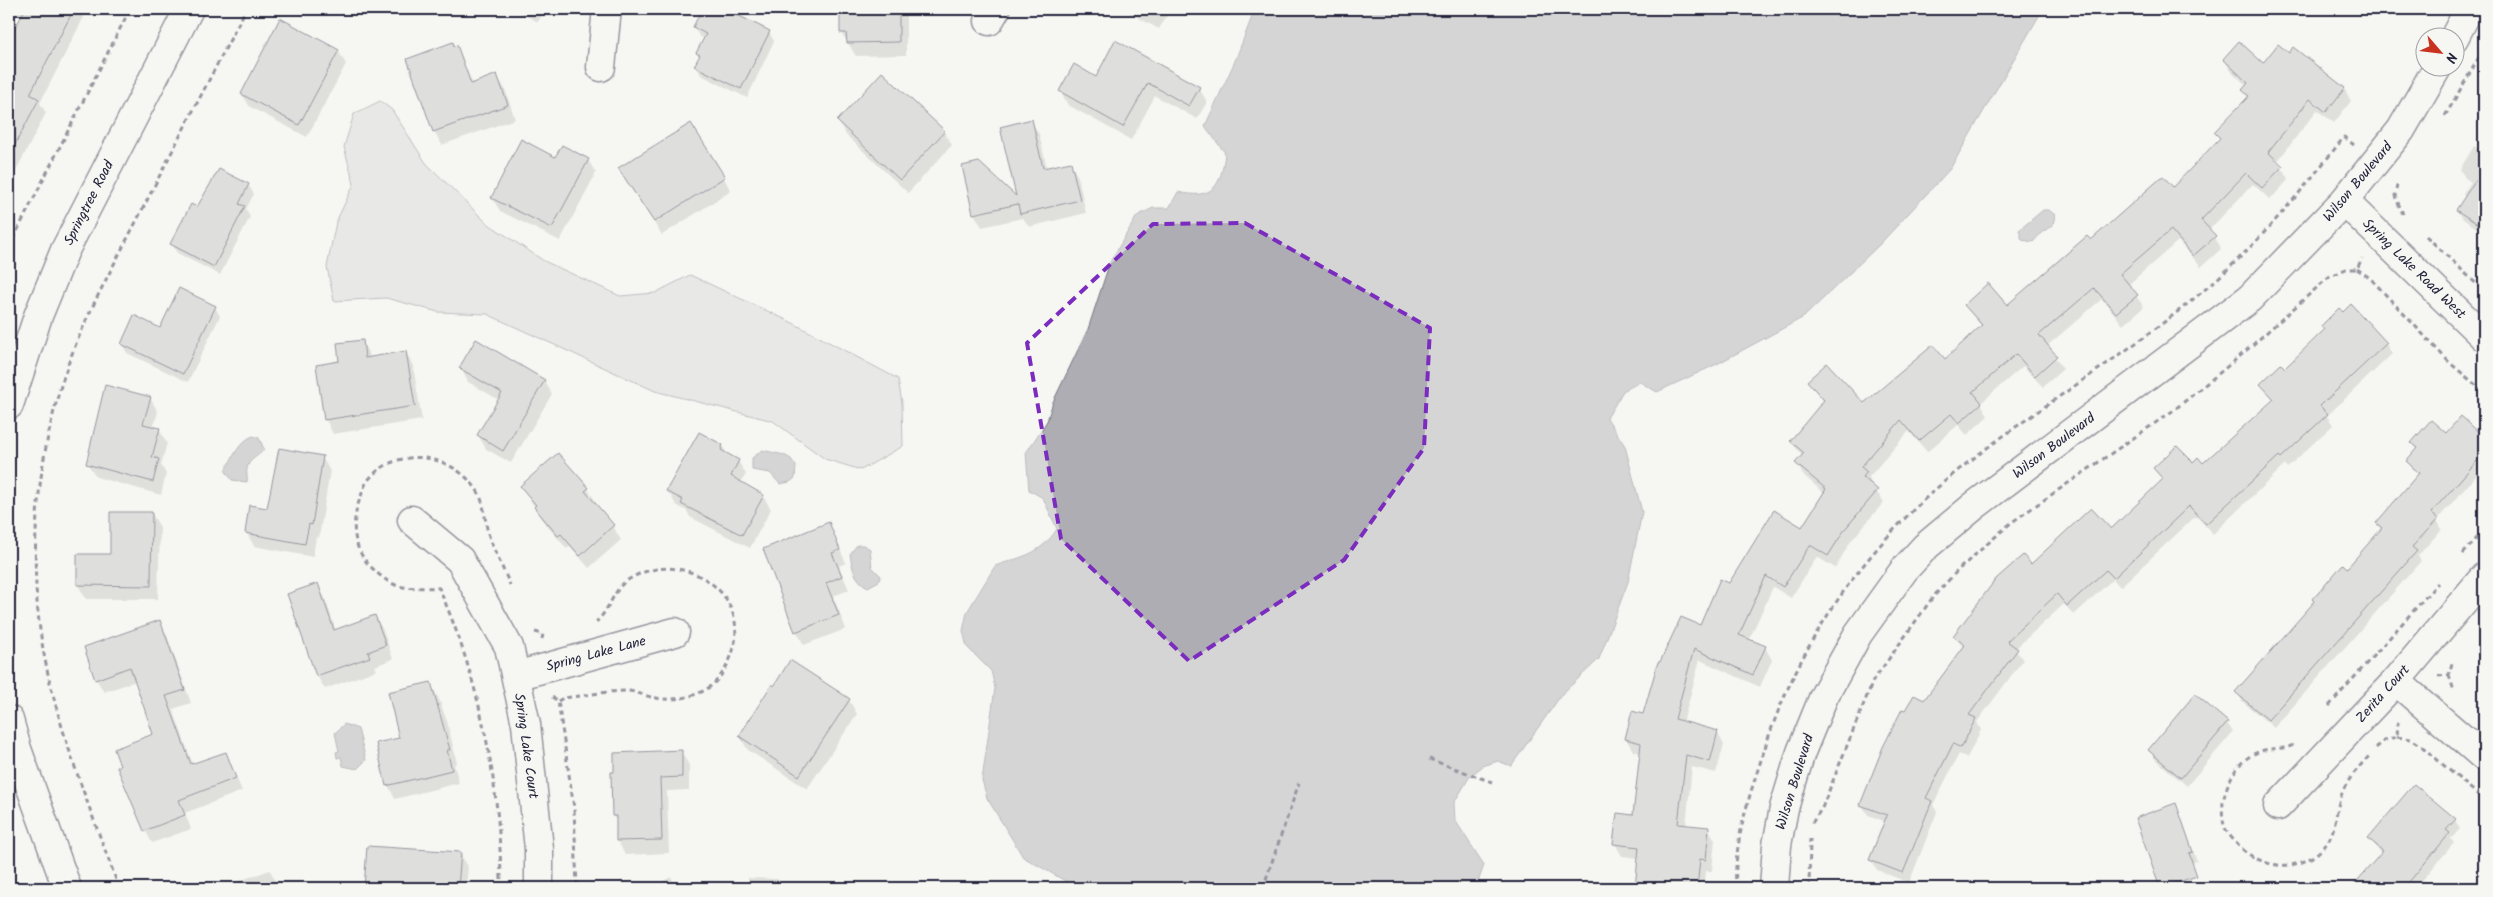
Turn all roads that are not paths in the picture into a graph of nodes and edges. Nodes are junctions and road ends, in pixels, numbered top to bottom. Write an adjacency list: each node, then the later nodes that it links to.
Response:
1 (189, 9): 9 (street, Springtree Road)
2 (607, 9): 5 (street)
3 (2469, 9): 4 (street)
4 (2459, 28)
5 (601, 67)
6 (2431, 78): 7 (street, Wilson Boulevard)
7 (2344, 201): 8 (street, Spring Lake Road West); 20 (street, Wilson Boulevard)
8 (2484, 337)
9 (9, 405)
10 (412, 520): 13 (street, Spring Lake Court)
11 (2484, 577): 14 (street, Zerita Court)
12 (676, 632): 13 (street, Spring Lake Lane)
13 (516, 676): 19 (street, Spring Lake Court)
14 (2396, 681): 16 (street); 17 (street, Zerita Court)
15 (9, 720): 18 (street)
16 (2484, 758)
17 (2278, 806)
18 (67, 888)
19 (539, 888)
20 (1774, 888)

